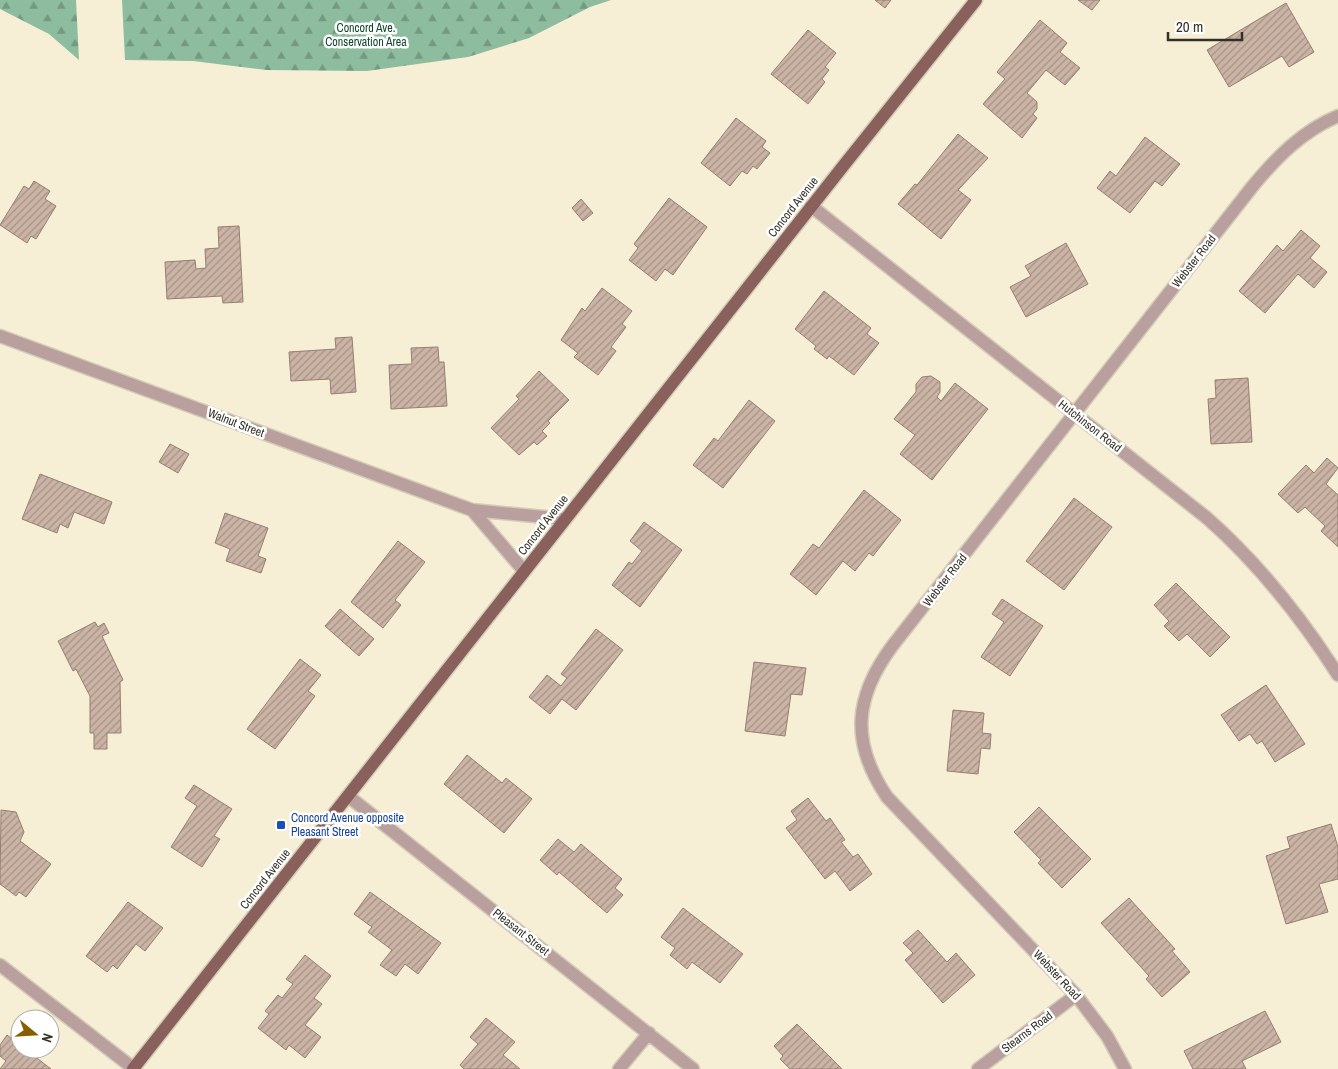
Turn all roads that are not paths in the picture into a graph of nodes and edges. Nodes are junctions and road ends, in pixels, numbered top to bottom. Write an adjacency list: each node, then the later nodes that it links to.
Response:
1 (976, 0): 3 (main road, Concord Avenue)
2 (1338, 116): 5 (street, Webster Road)
3 (811, 206): 5 (street, Hutchinson Road); 7 (main road, Concord Avenue)
4 (0, 336): 6 (street, Walnut Street)
5 (1074, 414): 9 (street, Hutchinson Road); 12 (street, Webster Road)
6 (472, 510): 7 (street, Walnut Street); 8 (street, Walnut Street)
7 (565, 519): 8 (main road, Concord Avenue)
8 (524, 571): 10 (main road, Concord Avenue)
9 (1338, 676)
10 (348, 796): 13 (street, Pleasant Street); 14 (main road, Concord Avenue)
11 (0, 965): 14 (street)
12 (1076, 995): 17 (street, Stearns Road); 18 (street, Webster Road)
13 (649, 1033): 15 (street); 16 (street, Pleasant Street)
14 (133, 1069)
15 (619, 1069)
16 (693, 1069)
17 (978, 1069)
18 (1125, 1069)

